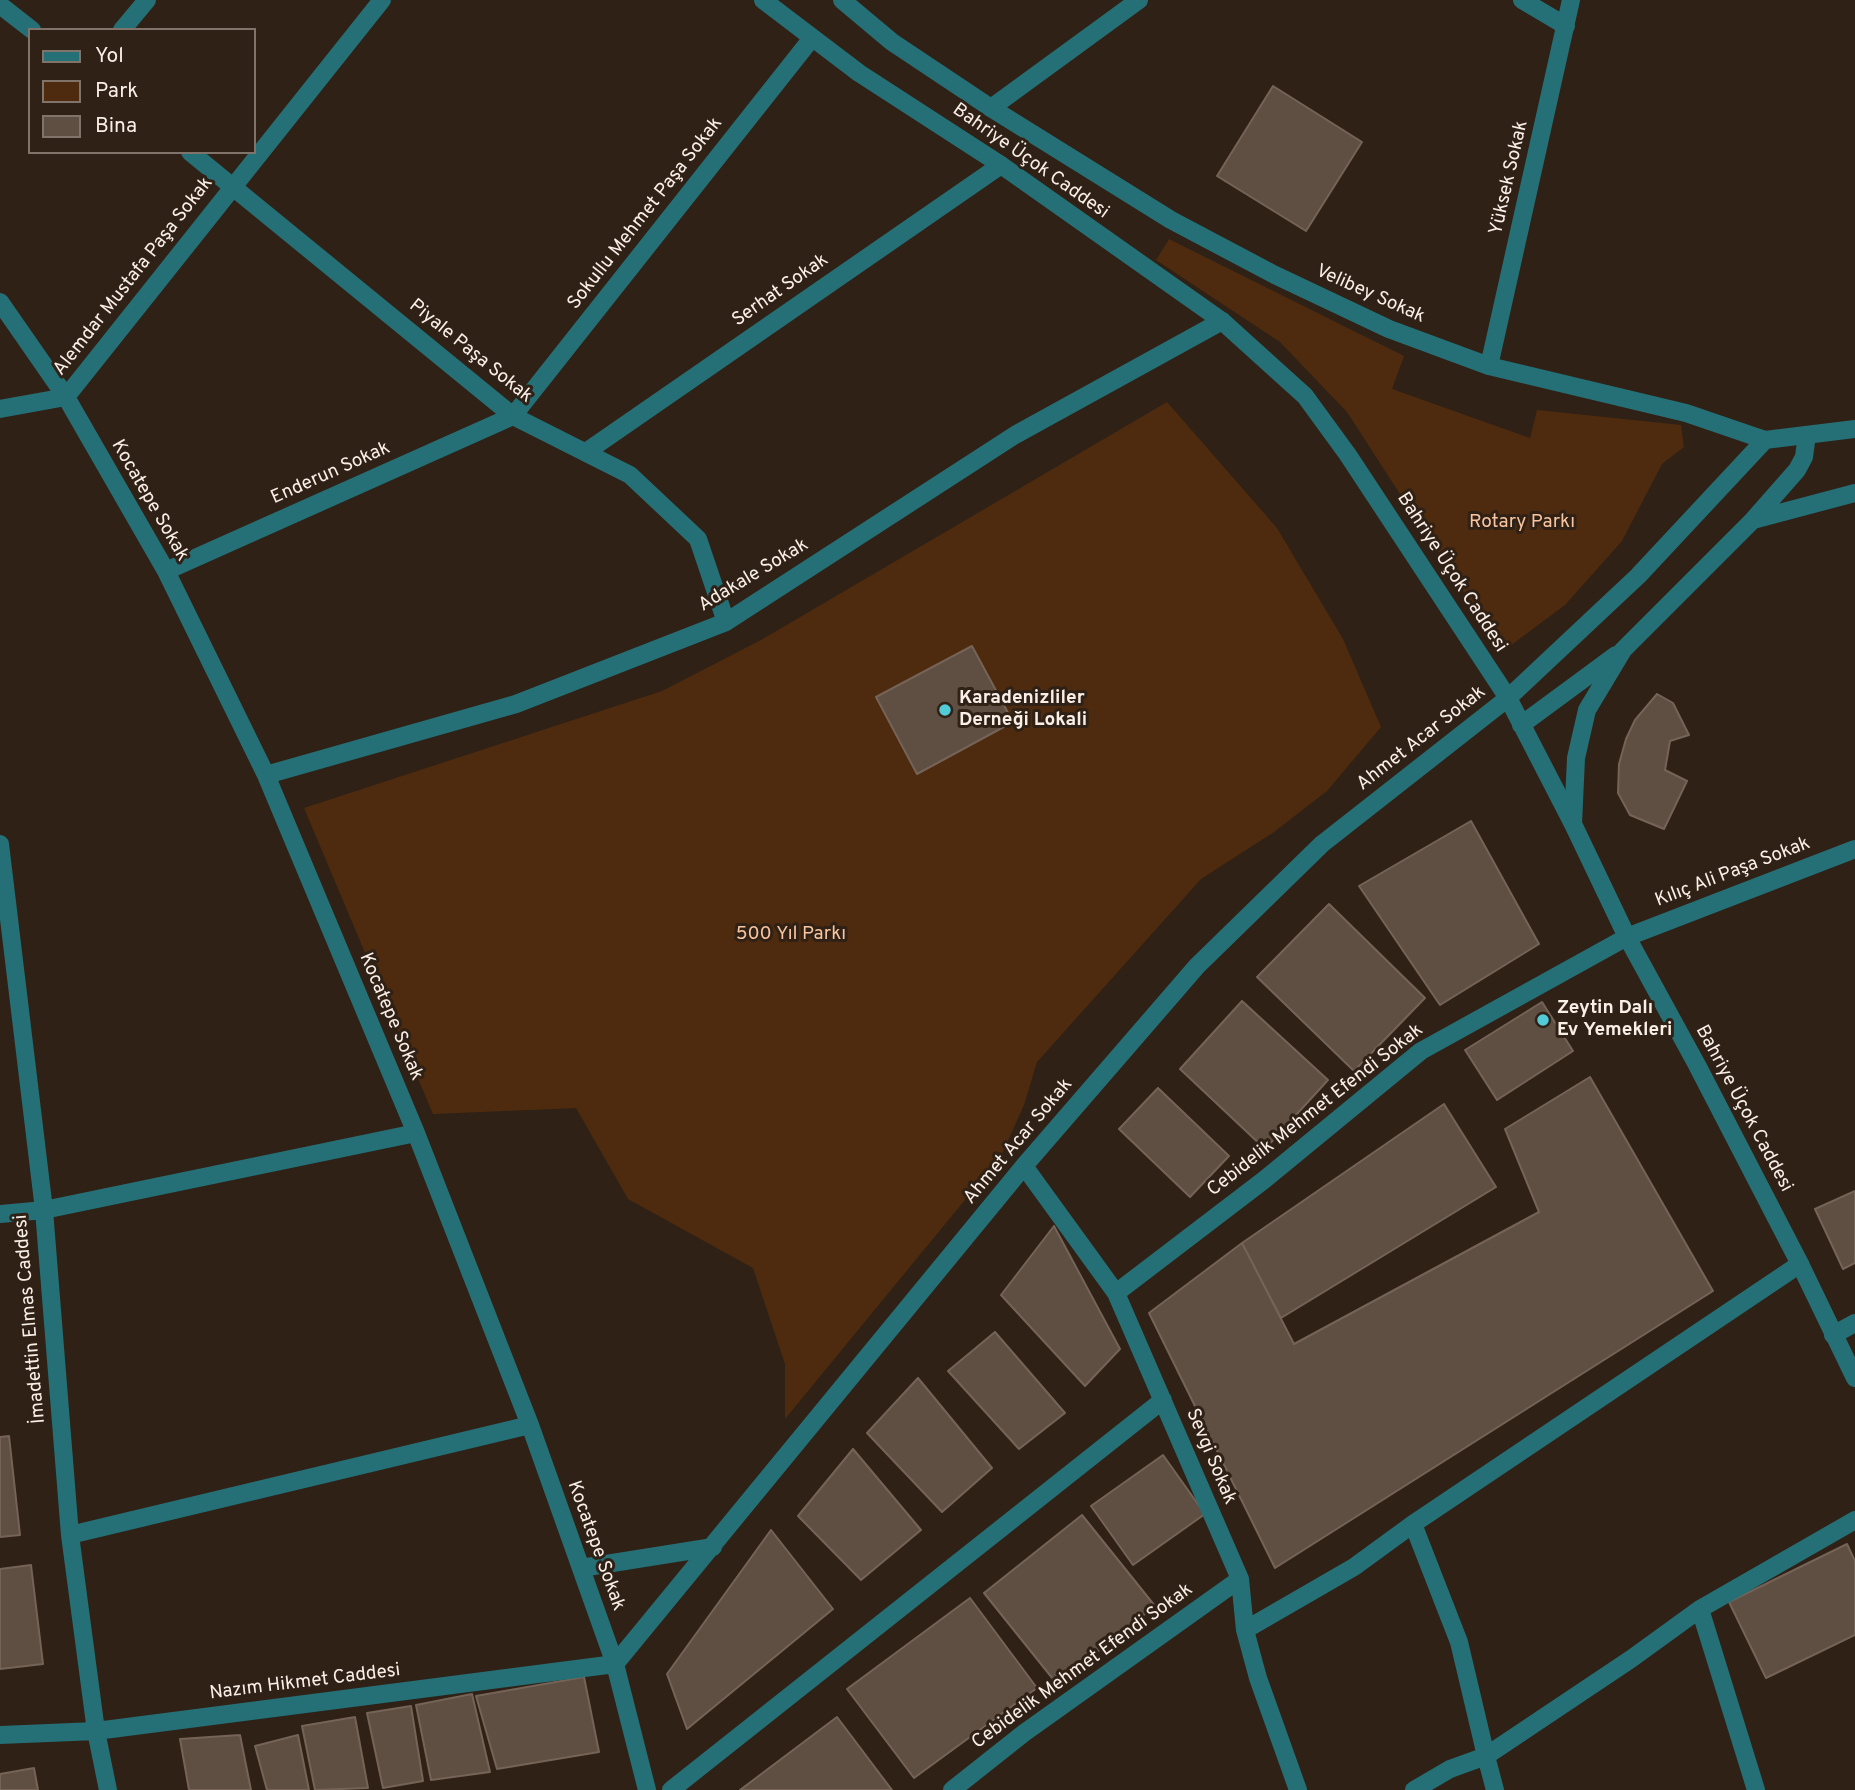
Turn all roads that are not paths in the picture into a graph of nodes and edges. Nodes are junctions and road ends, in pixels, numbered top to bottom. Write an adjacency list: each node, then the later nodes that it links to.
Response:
1 (147, 0): 11 (street)
2 (382, 0): 16 (street, Alemdar Mustafa Paşa Sokak)
3 (763, 0): 12 (street, Bahriye Üçok Caddesi)
4 (842, 0): 13 (street, Bahriye Üçok Caddesi)
5 (1139, 0): 13 (street)
6 (1522, 0): 9 (street)
7 (1571, 0): 9 (street, Yüksek Sokak)
8 (0, 5): 10 (street)
9 (1566, 26): 19 (street, Yüksek Sokak)
10 (29, 28)
11 (124, 28)
12 (812, 38): 15 (street, Bahriye Üçok Caddesi); 22 (street, Sokullu Mehmet Paşa Sokak)
13 (991, 108): 19 (street, Velibey Sokak)
14 (193, 154): 16 (street, Piyale Paşa Sokak)
15 (1001, 164): 18 (street, Bahriye Üçok Caddesi); 26 (street, Serhat Sokak)
16 (233, 186): 20 (street, Alemdar Mustafa Paşa Sokak); 22 (street, Piyale Paşa Sokak)
17 (0, 302): 20 (street, Kocatepe Sokak)
18 (1222, 321): 30 (street, Adakale Sokak); 32 (street, Bahriye Üçok Caddesi)
19 (1489, 366): 25 (street, Velibey Sokak)
20 (66, 397): 21 (street, Alemdar Mustafa Paşa Sokak); 29 (street, Kocatepe Sokak)
21 (0, 409)
22 (513, 416): 26 (street, Piyale Paşa Sokak); 29 (street, Enderun Sokak)
23 (1855, 429): 24 (street, Velibey Sokak)
24 (1805, 435): 25 (street, Velibey Sokak); 28 (street)
25 (1765, 440): 32 (street)
26 (586, 452): 30 (street, Piyale Paşa Sokak)
27 (1855, 493): 28 (street)
28 (1753, 520): 31 (street)
29 (166, 571): 34 (street, Kocatepe Sokak)
30 (726, 622): 34 (street, Adakale Sokak)
31 (1623, 650): 33 (street); 35 (street)
32 (1508, 698): 33 (street, Bahriye Üçok Caddesi); 40 (street, Ahmet Acar Sokak)
33 (1521, 725): 35 (street, Bahriye Üçok Caddesi)
34 (266, 775): 39 (street, Kocatepe Sokak)
35 (1573, 824): 38 (street, Bahriye Üçok Caddesi)
36 (0, 844): 41 (street, İmadettin Elmas Caddesi)
37 (1855, 849): 38 (street, Kılıç Ali Paşa Sokak)
38 (1627, 937): 43 (street, Bahriye Üçok Caddesi); 44 (street, Cebidelik Mehmet Efendi Sokak)
39 (416, 1133): 41 (street); 49 (street, Kocatepe Sokak)
40 (1024, 1166): 44 (street, Sevgi Sokak); 53 (street, Ahmet Acar Sokak)
41 (44, 1210): 42 (street); 52 (street, İmadettin Elmas Caddesi)
42 (0, 1214)
43 (1800, 1264): 46 (street, Bahriye Üçok Caddesi); 51 (street)
44 (1116, 1293): 48 (street, Sevgi Sokak)
45 (1855, 1323): 46 (street)
46 (1833, 1335): 47 (street, Bahriye Üçok Caddesi)
47 (1855, 1378)
48 (1163, 1400): 55 (street, Sevgi Sokak); 64 (street)
49 (530, 1425): 52 (street); 54 (street, Kocatepe Sokak)
50 (1855, 1520): 56 (street)
51 (1413, 1524): 57 (street); 61 (street)
52 (70, 1535): 59 (street, İmadettin Elmas Caddesi)
53 (713, 1547): 54 (street); 58 (street, Ahmet Acar Sokak)
54 (581, 1569): 58 (street, Kocatepe Sokak)
55 (1240, 1578): 57 (street, Sevgi Sokak); 65 (street, Cebidelik Mehmet Efendi Sokak)
56 (1700, 1609): 61 (street); 69 (street)
57 (1245, 1630): 66 (street, Sevgi Sokak)
58 (615, 1664): 59 (street, Nazım Hikmet Caddesi); 63 (street, Kocatepe Sokak)
59 (96, 1731): 60 (street, Nazım Hikmet Caddesi); 62 (street, İmadettin Elmas Caddesi)
60 (0, 1735)
61 (1486, 1756): 67 (street); 68 (street)
62 (108, 1790)
63 (647, 1790)
64 (671, 1790)
65 (952, 1790)
66 (1298, 1790)
67 (1414, 1790)
68 (1495, 1790)
69 (1756, 1790)

